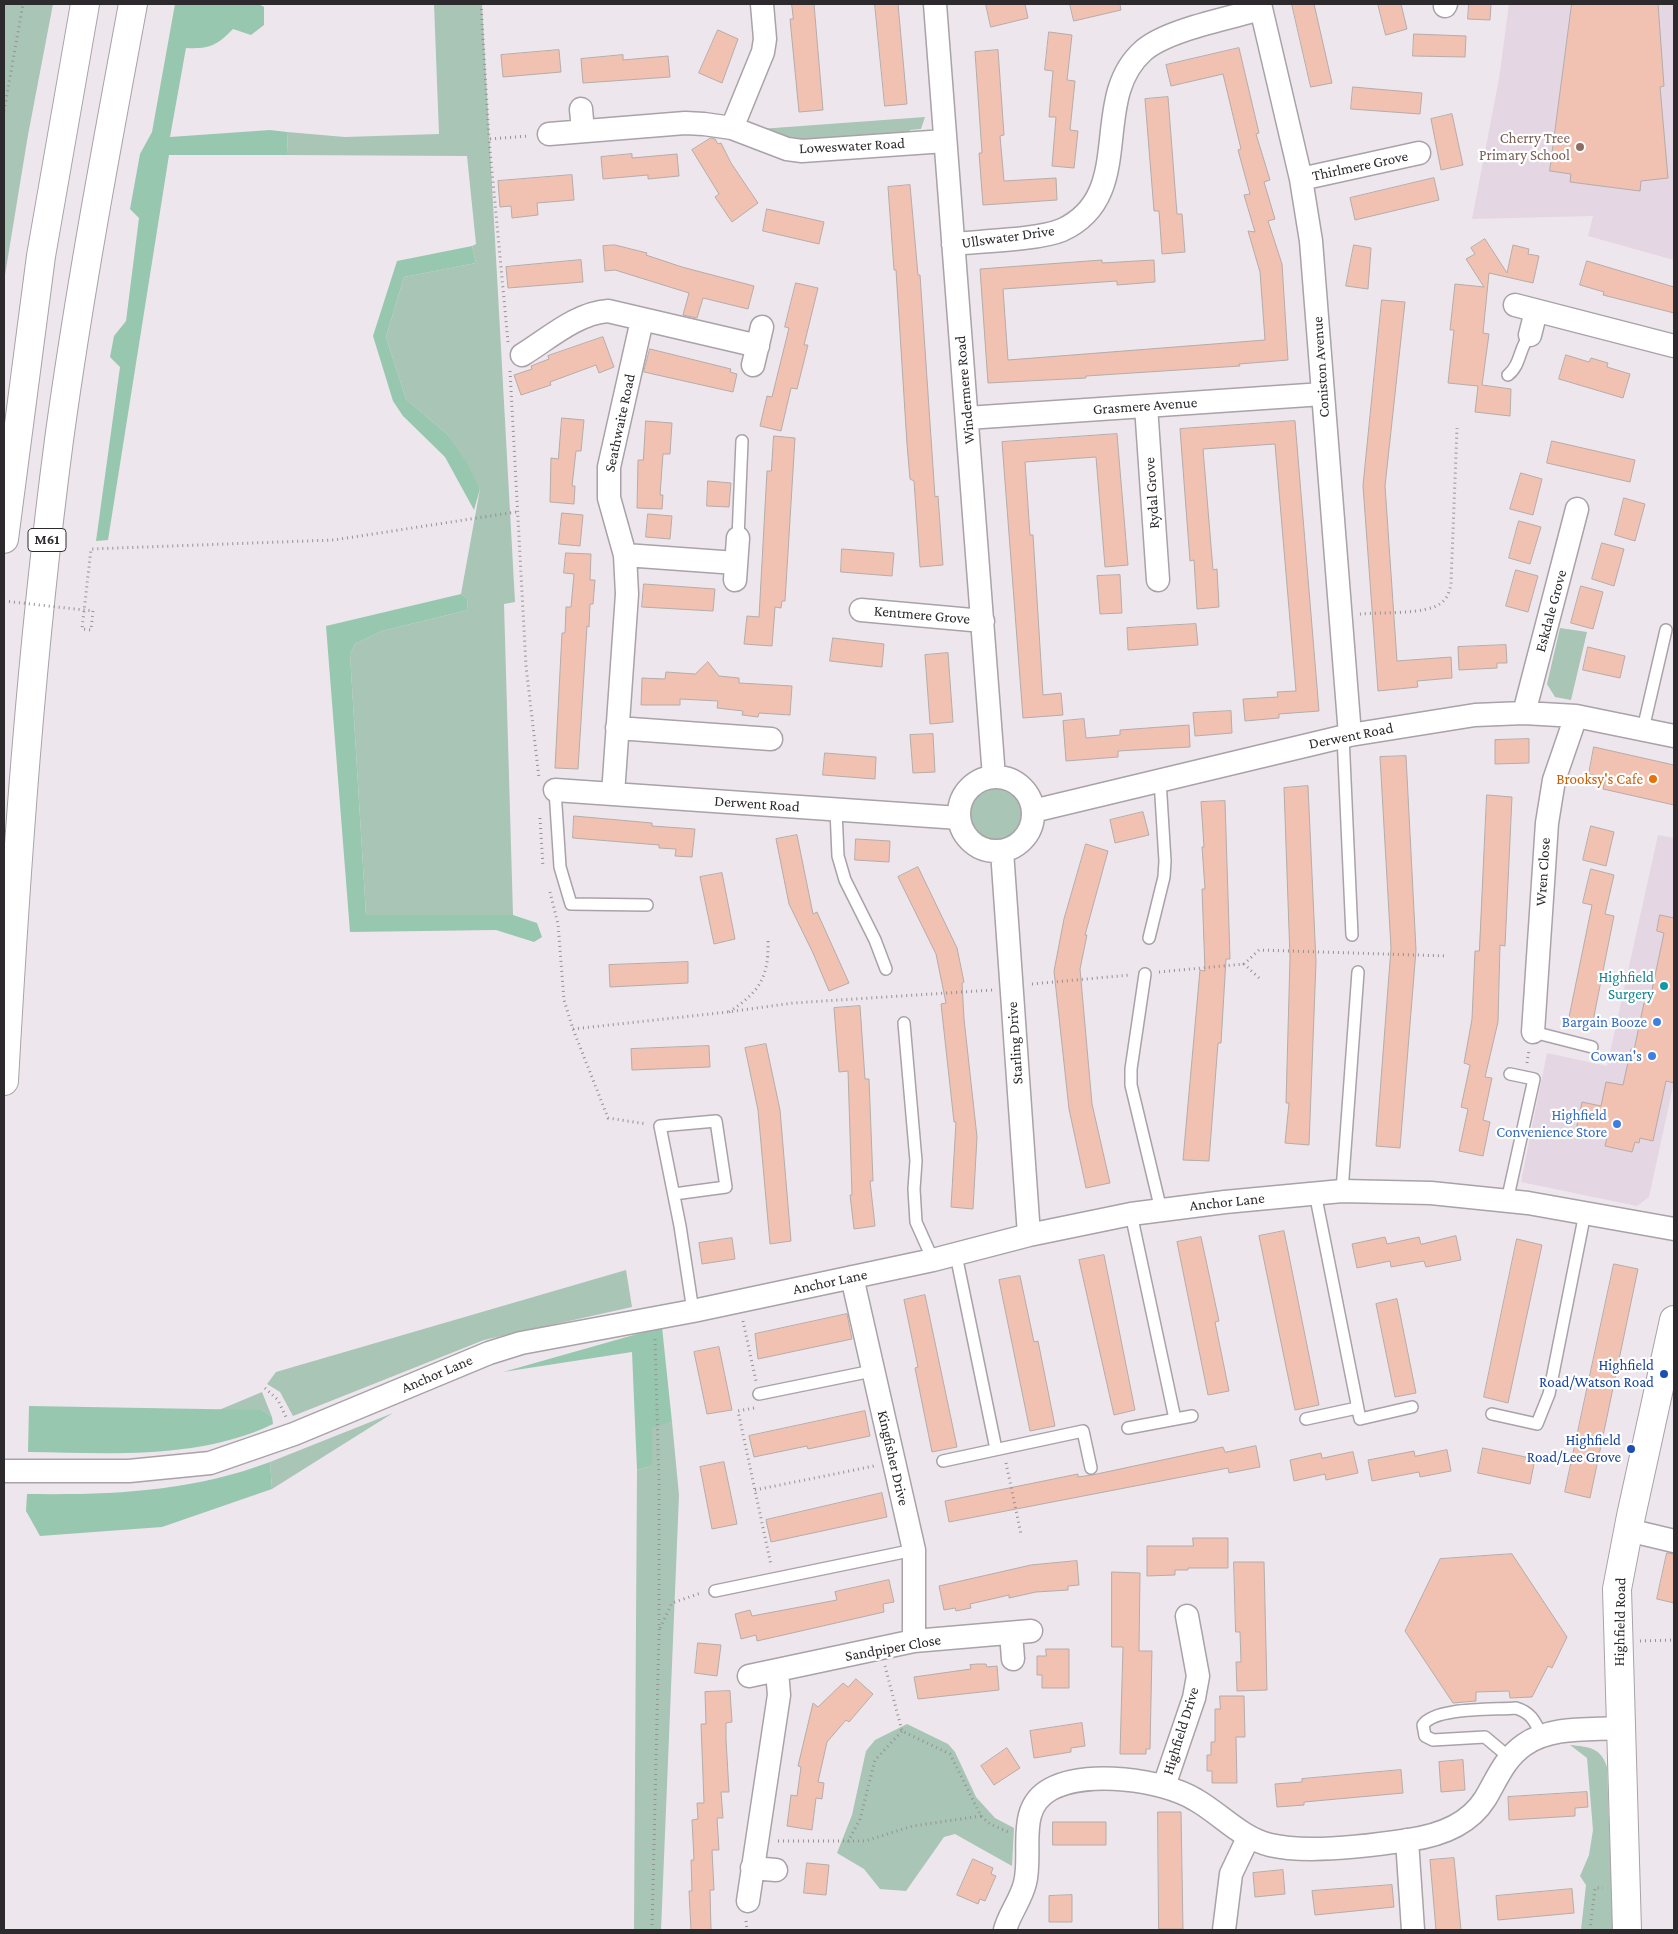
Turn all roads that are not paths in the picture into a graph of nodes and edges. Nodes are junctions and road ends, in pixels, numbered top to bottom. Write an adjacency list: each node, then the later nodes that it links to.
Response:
1 (85, 4): 28 (main road)
2 (133, 4): 59 (main road, M61)
3 (762, 4): 7 (street)
4 (935, 4): 10 (street, Windermere Road)
5 (1260, 6): 12 (street, Coniston Avenue); 13 (street, Ullswater Drive)
6 (581, 109): 8 (street)
7 (732, 128): 8 (street, Loweswater Road); 10 (street, Loweswater Road)
8 (583, 131): 9 (street, Loweswater Road)
9 (549, 134)
10 (945, 141): 13 (street, Windermere Road)
11 (1419, 154): 12 (street, Thirlmere Grove)
12 (1301, 179): 22 (street, Coniston Avenue)
13 (953, 244): 24 (street, Windermere Road)
14 (1515, 305): 15 (street)
15 (1536, 311): 17 (street); 19 (street)
16 (642, 320): 18 (street); 20 (street); 29 (street, Seathwaite Road)
17 (1530, 335): 21 (lane)
18 (758, 346)
19 (1659, 349)
20 (513, 356)
21 (1508, 376)
22 (1323, 394): 23 (street, Grasmere Avenue); 38 (street, Coniston Avenue)
23 (1146, 406): 24 (street, Grasmere Avenue); 30 (street, Rydal Grove)
24 (967, 418): 32 (street, Windermere Road)
25 (742, 441): 27 (lane)
26 (1577, 509): 34 (street, Eskdale Grove)
27 (738, 538): 29 (street)
28 (4, 539)
29 (625, 555): 36 (street, Seathwaite Road)
30 (1158, 580)
31 (861, 610): 32 (street, Kentmere Grove)
32 (983, 621): 41 (street, Windermere Road)
33 (1666, 630): 37 (lane)
34 (1524, 713): 35 (street, Derwent Road); 38 (street, Derwent Road)
35 (1576, 716): 37 (street, Derwent Road); 56 (street, Wren Close)
36 (618, 728): 40 (street); 44 (street, Seathwaite Road)
37 (1643, 729): 39 (street, Derwent Road)
38 (1347, 736): 42 (street, Derwent Road); 50 (lane)
39 (1674, 736)
40 (771, 739)
41 (994, 777): 46 (street); 47 (street)
42 (1160, 780): 46 (street, Derwent Road); 51 (lane)
43 (555, 790): 44 (street, Derwent Road); 49 (lane)
44 (613, 794): 45 (street, Derwent Road)
45 (836, 810): 47 (street, Derwent Road); 52 (lane)
46 (1033, 811): 48 (street)
47 (959, 818): 48 (street)
48 (1002, 851): 68 (street, Starling Drive)
49 (647, 905)
50 (1352, 935)
51 (1149, 938)
52 (886, 969)
53 (1358, 972): 60 (lane)
54 (1145, 974): 64 (lane)
55 (904, 1023): 70 (lane)
56 (1533, 1032): 57 (lane)
57 (1592, 1047)
58 (1510, 1074): 63 (lane)
59 (4, 1081)
60 (1342, 1191): 61 (street, Anchor Lane); 63 (street, Anchor Lane)
61 (1315, 1193): 64 (street, Anchor Lane); 77 (lane)
62 (674, 1194): 62 (lane); 72 (lane)
63 (1507, 1201): 65 (street, Anchor Lane)
64 (1161, 1210): 66 (street, Anchor Lane)
65 (1585, 1213): 67 (street, Anchor Lane); 78 (lane)
66 (1131, 1214): 68 (street, Anchor Lane); 81 (lane)
67 (1674, 1229)
68 (1029, 1234): 69 (street, Anchor Lane)
69 (956, 1254): 70 (street, Anchor Lane); 83 (lane)
70 (933, 1260): 71 (street, Anchor Lane)
71 (852, 1277): 72 (street, Anchor Lane); 74 (street, Kingfisher Drive)
72 (693, 1311): 86 (street, Anchor Lane)
73 (1674, 1320): 87 (main road, Highfield Road)
74 (872, 1371): 75 (lane); 89 (street, Kingfisher Drive)
75 (759, 1394)
76 (1412, 1407): 77 (lane)
77 (1357, 1408): 80 (lane)
78 (1492, 1414)
79 (1192, 1416): 81 (lane)
80 (1306, 1418)
81 (1175, 1419): 82 (lane)
82 (1128, 1428)
83 (999, 1448): 84 (lane); 85 (lane)
84 (943, 1462)
85 (1091, 1468)
86 (4, 1471)
87 (1628, 1530): 88 (street); 96 (main road, Highfield Road)
88 (1674, 1541)
89 (914, 1550): 90 (lane); 92 (street, Kingfisher Drive)
90 (715, 1591)
91 (1187, 1612): 99 (street, Highfield Drive)
92 (914, 1642): 93 (street, Sandpiper Close); 94 (street, Sandpiper Close)
93 (1013, 1659)
94 (777, 1671): 95 (street, Sandpiper Close); 102 (street)
95 (749, 1676)
96 (1620, 1728): 97 (street, Highfield Drive); 108 (main road, Highfield Road)
97 (1542, 1736): 98 (street, Highfield Drive); 98 (lane)
98 (1510, 1758): 101 (street, Highfield Drive)
99 (1164, 1786): 100 (street, Highfield Drive); 105 (street, Highfield Drive)
100 (1248, 1838): 101 (street, Highfield Drive); 106 (street)
101 (1407, 1840): 107 (street)
102 (752, 1868): 103 (street); 104 (street)
103 (776, 1870)
104 (748, 1901)
105 (1005, 1930)
106 (1224, 1930)
107 (1412, 1930)
108 (1626, 1930)

